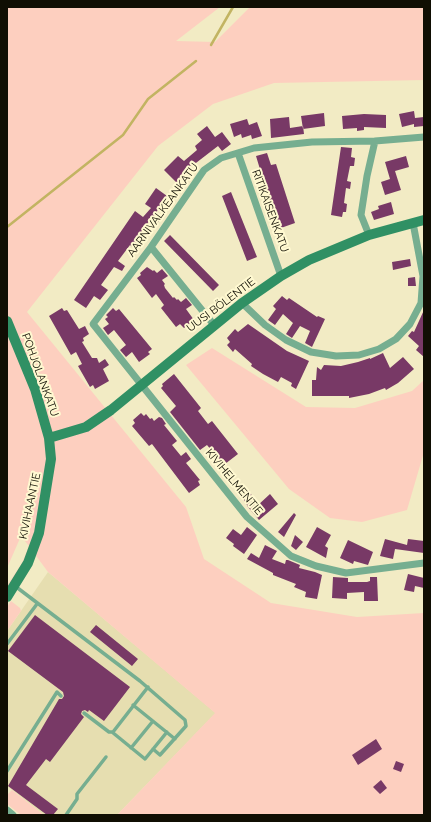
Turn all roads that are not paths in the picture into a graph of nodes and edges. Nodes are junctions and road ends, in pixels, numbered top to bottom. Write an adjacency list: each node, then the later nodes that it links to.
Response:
1 (424, 137): 2 (street, AARNIVALKEANKATU)
2 (375, 141): 3 (street, AARNIVALKEANKATU); 6 (street)
3 (238, 153): 7 (street, AARNIVALKEANKATU); 8 (street, RITIKAISENKATU)
4 (424, 220): 5 (street, UUSI BÖLENTIE)
5 (413, 223): 6 (street, UUSI BÖLENTIE); 9 (street)
6 (369, 234): 8 (street, UUSI BÖLENTIE)
7 (151, 247): 11 (street); 12 (street, AARNIVALKEANKATU)
8 (281, 276): 9 (street, UUSI BÖLENTIE)
9 (242, 302): 11 (street, UUSI BÖLENTIE)
10 (7, 321): 13 (street, POHJOLANKATU)
11 (214, 325): 12 (street, UUSI BÖLENTIE)
12 (140, 384): 13 (street, UUSI BÖLENTIE); 14 (street, KIVIHELMENTIE)
13 (49, 438): 15 (street, KIVIHAANTIE)
14 (424, 563)
15 (15, 586): 16 (street, KIVIHAANTIE); 17 (lane)
16 (7, 597)
17 (37, 604): 18 (lane); 19 (lane)
18 (7, 644)
19 (148, 687): 21 (lane); 26 (lane)
20 (61, 696): 30 (lane)
21 (133, 706): 23 (lane); 24 (lane)
22 (84, 713): 24 (lane)
23 (153, 721): 25 (lane); 27 (lane)
24 (111, 732): 27 (lane)
25 (167, 732): 26 (lane); 28 (lane)
26 (175, 738): 28 (lane)
27 (131, 748): 28 (lane)
28 (153, 749)
29 (106, 757): 33 (lane)
30 (7, 771)
31 (7, 810): 32 (street)
32 (13, 815)
33 (66, 815)

